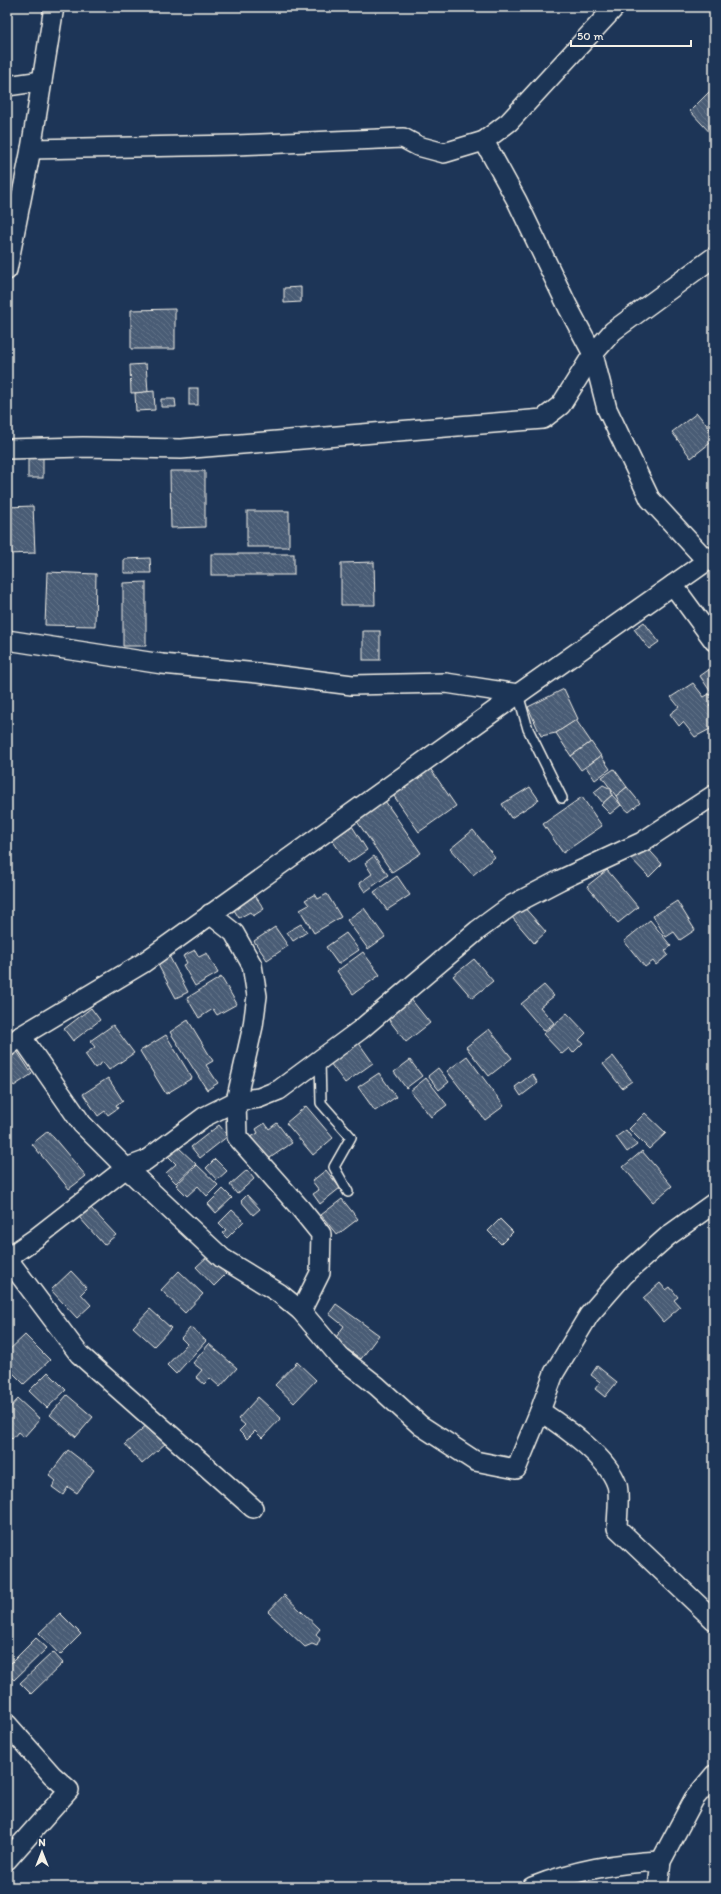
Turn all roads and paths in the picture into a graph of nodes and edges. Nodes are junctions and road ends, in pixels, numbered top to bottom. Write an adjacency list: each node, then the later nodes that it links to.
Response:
1 (54, 7): 3 (street)
2 (615, 7): 5 (street)
3 (42, 82): 4 (street); 6 (street)
4 (7, 86)
5 (484, 141): 6 (street); 9 (street)
6 (31, 149): 8 (street)
7 (714, 257): 9 (street)
8 (7, 270)
9 (593, 354): 10 (street); 11 (street)
10 (7, 449)
11 (711, 559): 12 (street)
12 (673, 585): 14 (street); 15 (street)
13 (7, 640): 15 (street)
14 (714, 641)
15 (518, 694): 17 (lane); 18 (street)
16 (714, 795): 20 (street)
17 (562, 798)
18 (210, 914): 19 (street); 21 (street)
19 (14, 1041): 22 (street)
20 (320, 1059): 21 (street); 23 (lane)
21 (236, 1101): 22 (street); 26 (street)
22 (126, 1168): 25 (street); 26 (street)
23 (348, 1192)
24 (714, 1203): 27 (street)
25 (7, 1258): 28 (street)
26 (301, 1311): 27 (street)
27 (540, 1411): 29 (street)
28 (253, 1508)
29 (714, 1620)
30 (7, 1724): 32 (street)
31 (714, 1775): 33 (street)
32 (7, 1860)
33 (661, 1861): 34 (street); 35 (street)
34 (532, 1887)
35 (658, 1887)

